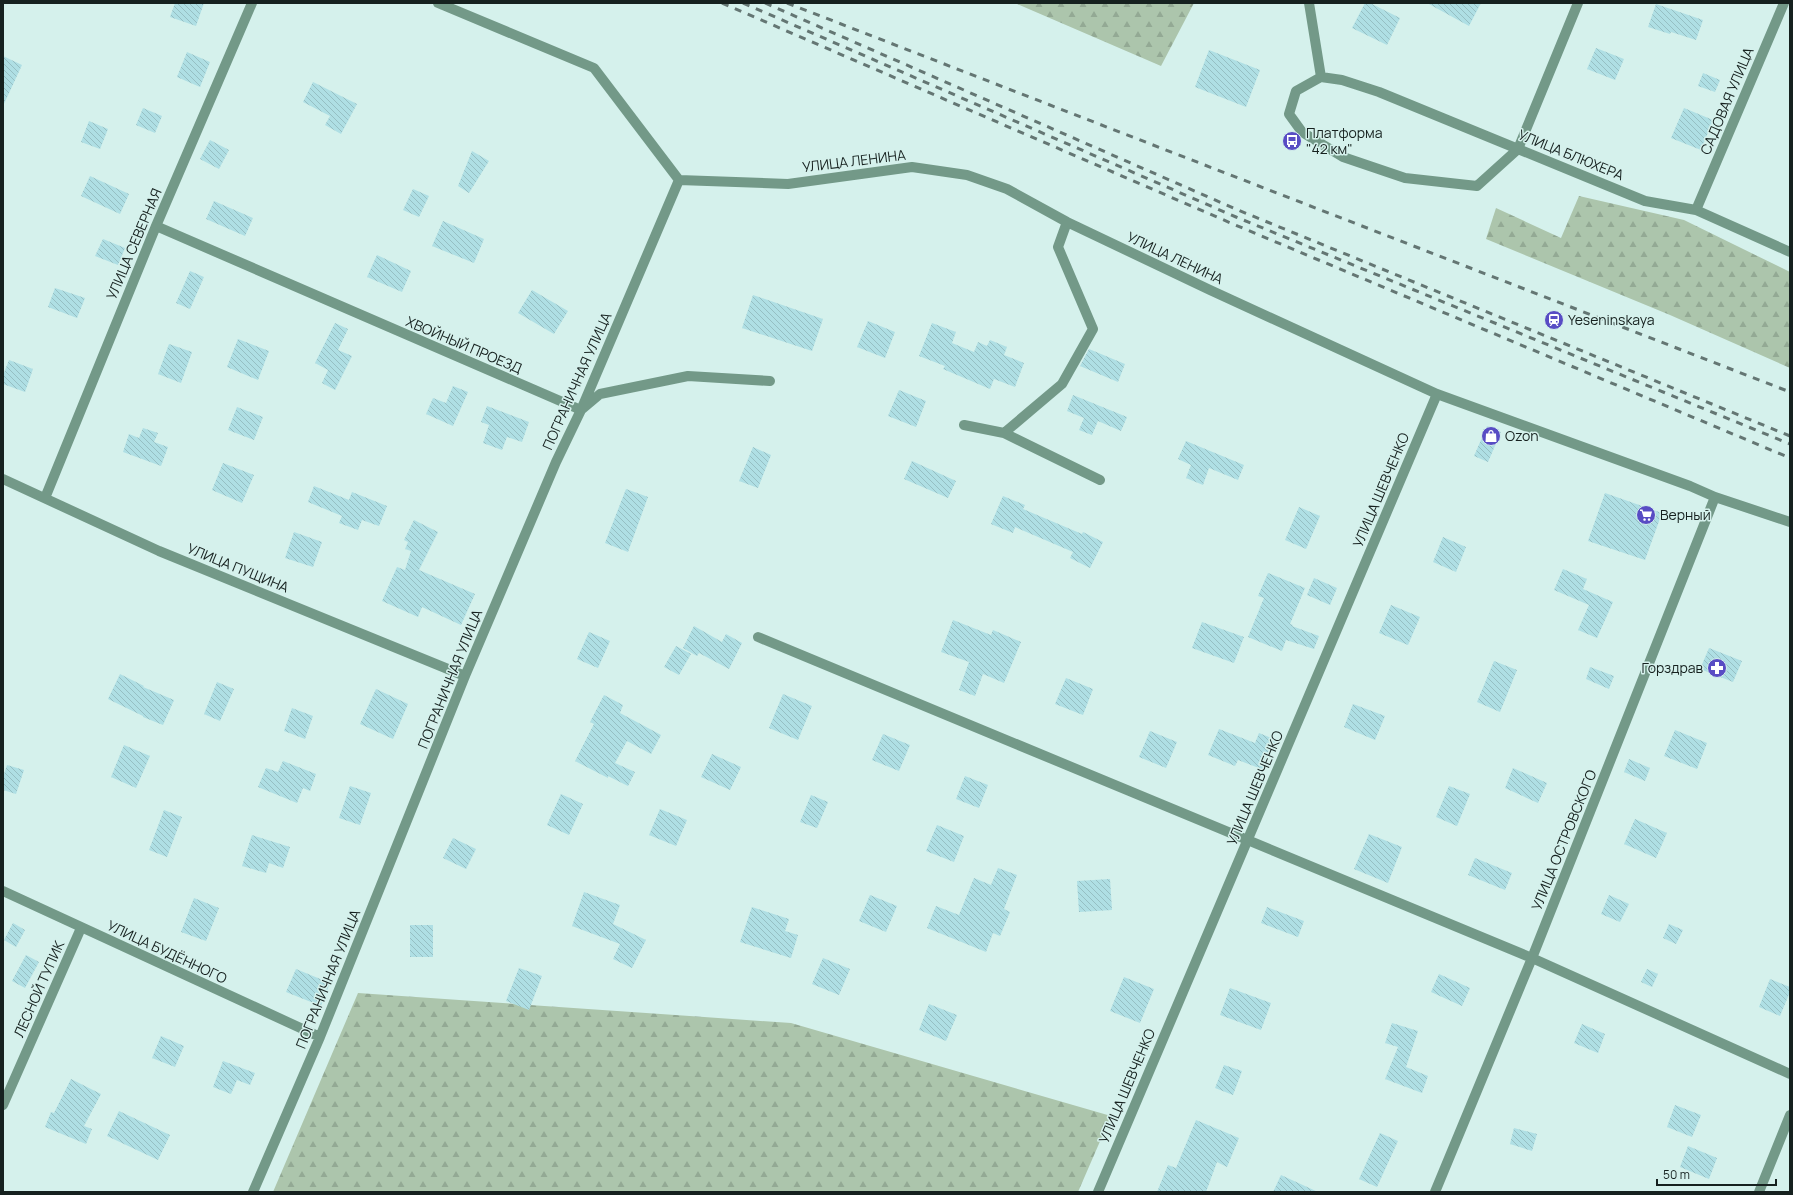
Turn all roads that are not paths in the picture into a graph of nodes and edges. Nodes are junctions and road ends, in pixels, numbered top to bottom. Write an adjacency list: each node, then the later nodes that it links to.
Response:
1 (252, 3): 11 (street, УЛИЦА СЕВЕРНАЯ)
2 (438, 3): 8 (street)
3 (1309, 3): 6 (street)
4 (1578, 3): 7 (street)
5 (1784, 3): 9 (street, САДОВАЯ УЛИЦА)
6 (1321, 77): 7 (street, УЛИЦА БЛЮХЕРА); 7 (street)
7 (1518, 149): 9 (street, УЛИЦА БЛЮХЕРА)
8 (679, 180): 10 (street, УЛИЦА ЛЕНИНА); 15 (street, ПОГРАНИЧНАЯ УЛИЦА)
9 (1696, 210): 12 (street, УЛИЦА БЛЮХЕРА)
10 (1067, 222): 14 (street, УЛИЦА ЛЕНИНА); 17 (street)
11 (156, 226): 15 (street, ХВОЙНЫЙ ПРОЕЗД); 21 (street, УЛИЦА СЕВЕРНАЯ)
12 (1790, 252)
13 (770, 381): 15 (street)
14 (1437, 394): 20 (street, УЛИЦА ЛЕНИНА); 25 (street, УЛИЦА ШЕВЧЕНКО)
15 (581, 410): 24 (street, ПОГРАНИЧНАЯ УЛИЦА)
16 (964, 425): 17 (street)
17 (1004, 433): 19 (street)
18 (3, 479): 21 (street, УЛИЦА ПУЩИНА)
19 (1100, 480)
20 (1715, 497): 22 (street, УЛИЦА ЛЕНИНА); 28 (street, УЛИЦА ОСТРОВСКОГО)
21 (45, 498): 24 (street, УЛИЦА ПУЩИНА)
22 (1790, 522)
23 (758, 637): 25 (street)
24 (465, 676): 29 (street, ПОГРАНИЧНАЯ УЛИЦА)
25 (1248, 840): 28 (street); 34 (street, УЛИЦА ШЕВЧЕНКО)
26 (3, 891): 27 (street, УЛИЦА БУДЁННОГО)
27 (81, 928): 29 (street, УЛИЦА БУДЁННОГО); 31 (street, ЛЕСНОЙ ТУПИК)
28 (1532, 958): 30 (street); 35 (street, УЛИЦА ОСТРОВСКОГО)
29 (320, 1037): 33 (street, ПОГРАНИЧНАЯ УЛИЦА)
30 (1790, 1074)
31 (3, 1105)
32 (1790, 1116): 36 (street)
33 (253, 1192)
34 (1098, 1192)
35 (1435, 1192)
36 (1759, 1192)

